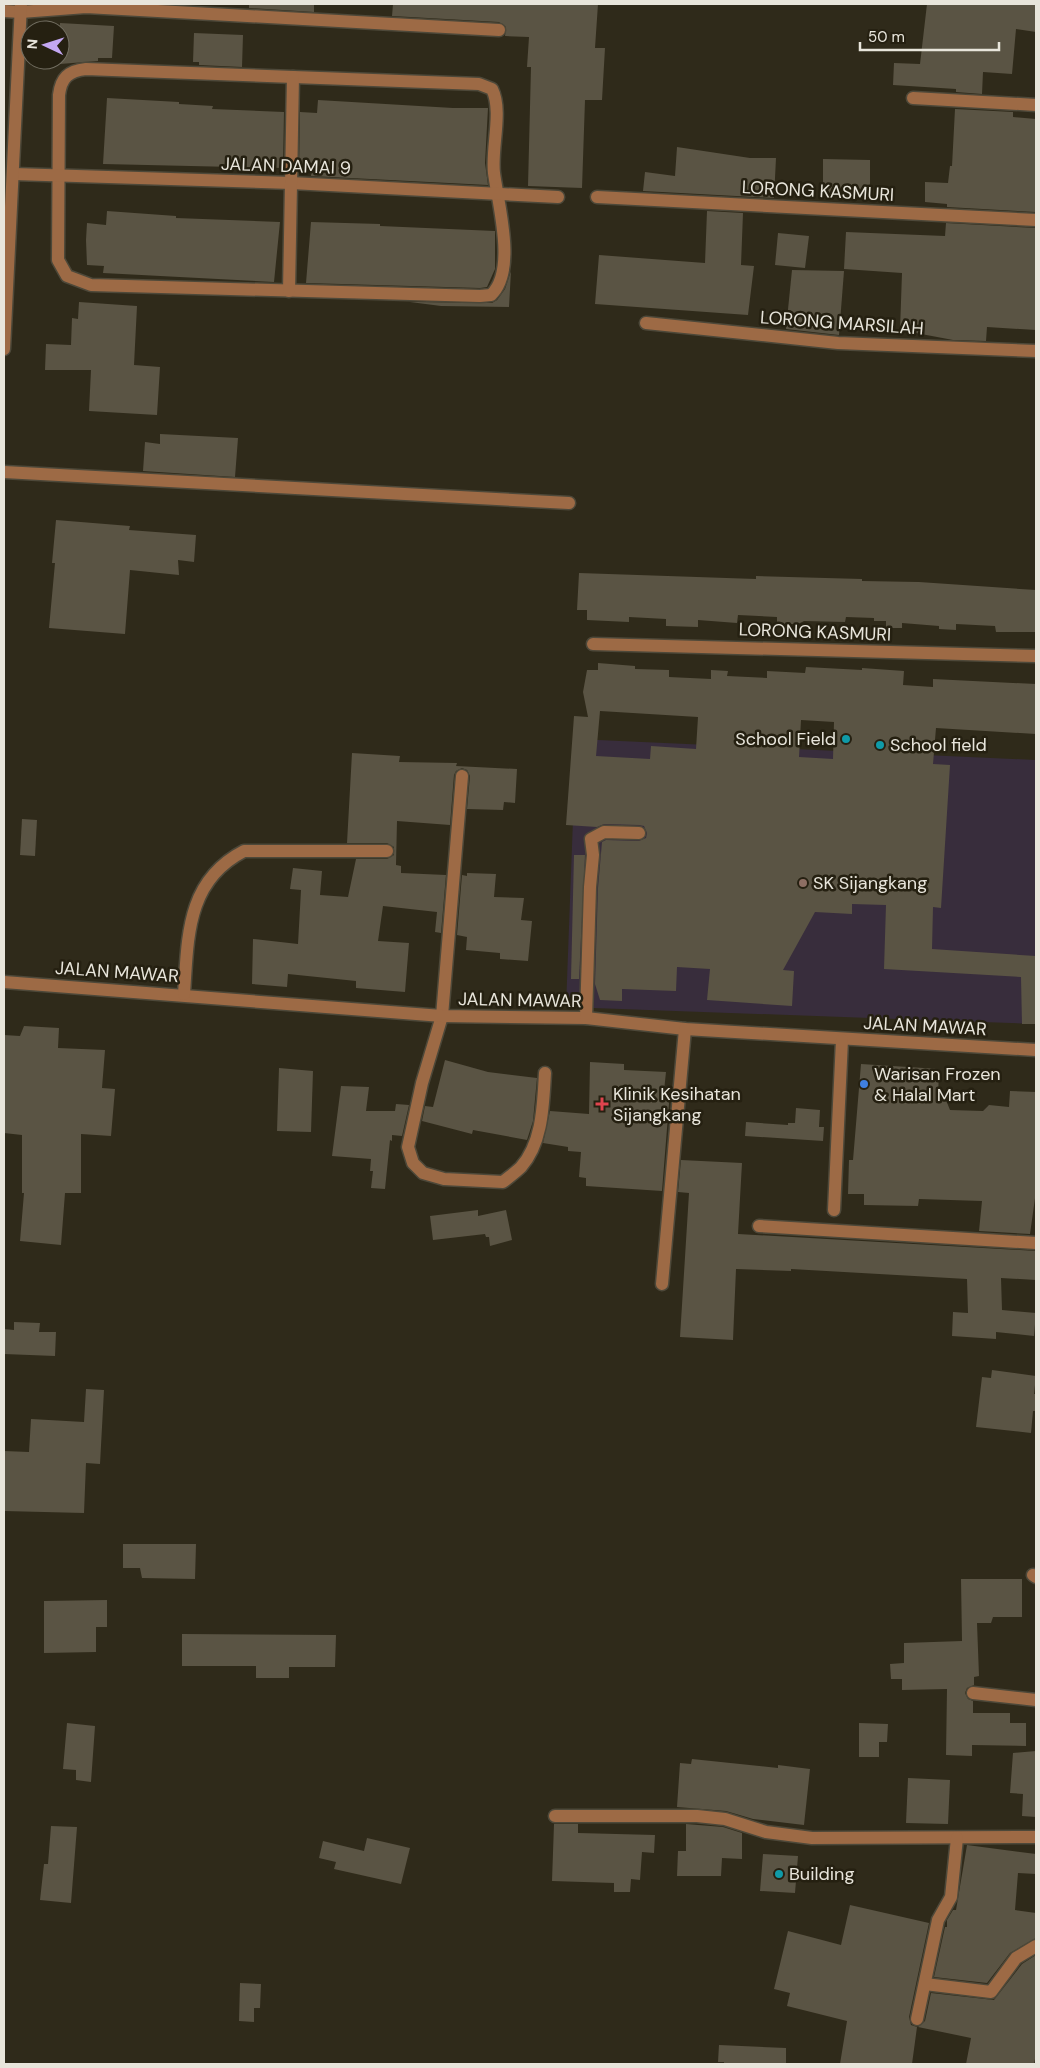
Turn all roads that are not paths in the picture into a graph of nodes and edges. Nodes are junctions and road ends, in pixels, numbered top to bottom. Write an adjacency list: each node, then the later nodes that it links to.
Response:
1 (20, 8): 2 (street); 3 (street); 7 (street)
2 (4, 11)
3 (499, 30)
4 (293, 77): 9 (street); 10 (street); 11 (street)
5 (913, 98): 6 (street)
6 (1036, 104)
7 (9, 124): 8 (street)
8 (14, 174): 9 (street, JALAN DAMAI 9); 17 (street)
9 (59, 177): 10 (street, JALAN DAMAI 9); 15 (street)
10 (291, 183): 11 (street, JALAN DAMAI 9); 15 (street)
11 (498, 192): 12 (street, JALAN DAMAI 9); 15 (street)
12 (558, 196)
13 (597, 196): 14 (street, LORONG KASMURI)
14 (1036, 220)
15 (289, 290)
16 (646, 324): 18 (street, LORONG MARSILAH)
17 (4, 349)
18 (1036, 351)
19 (4, 472): 20 (street)
20 (569, 503)
21 (593, 644): 22 (street, LORONG KASMURI)
22 (1036, 656)
23 (462, 776): 28 (street)
24 (639, 833): 29 (street)
25 (388, 851): 27 (street)
26 (4, 982): 27 (street, JALAN MAWAR)
27 (184, 994): 28 (street, JALAN MAWAR)
28 (442, 1016): 29 (street, JALAN MAWAR); 33 (street)
29 (586, 1018): 30 (street, JALAN MAWAR)
30 (685, 1029): 31 (street, JALAN MAWAR); 37 (street)
31 (842, 1040): 32 (street, JALAN MAWAR); 34 (street)
32 (1036, 1050)
33 (545, 1073)
34 (834, 1210)
35 (759, 1226): 36 (street)
36 (1036, 1243)
37 (662, 1284)
38 (973, 1693): 39 (street)
39 (1036, 1700): 40 (street)
40 (1036, 1712)
41 (555, 1816): 43 (street)
42 (1036, 1836): 43 (street)
43 (957, 1838): 45 (street)
44 (1036, 1946): 45 (street)
45 (925, 1984): 46 (street)
46 (917, 2019)

